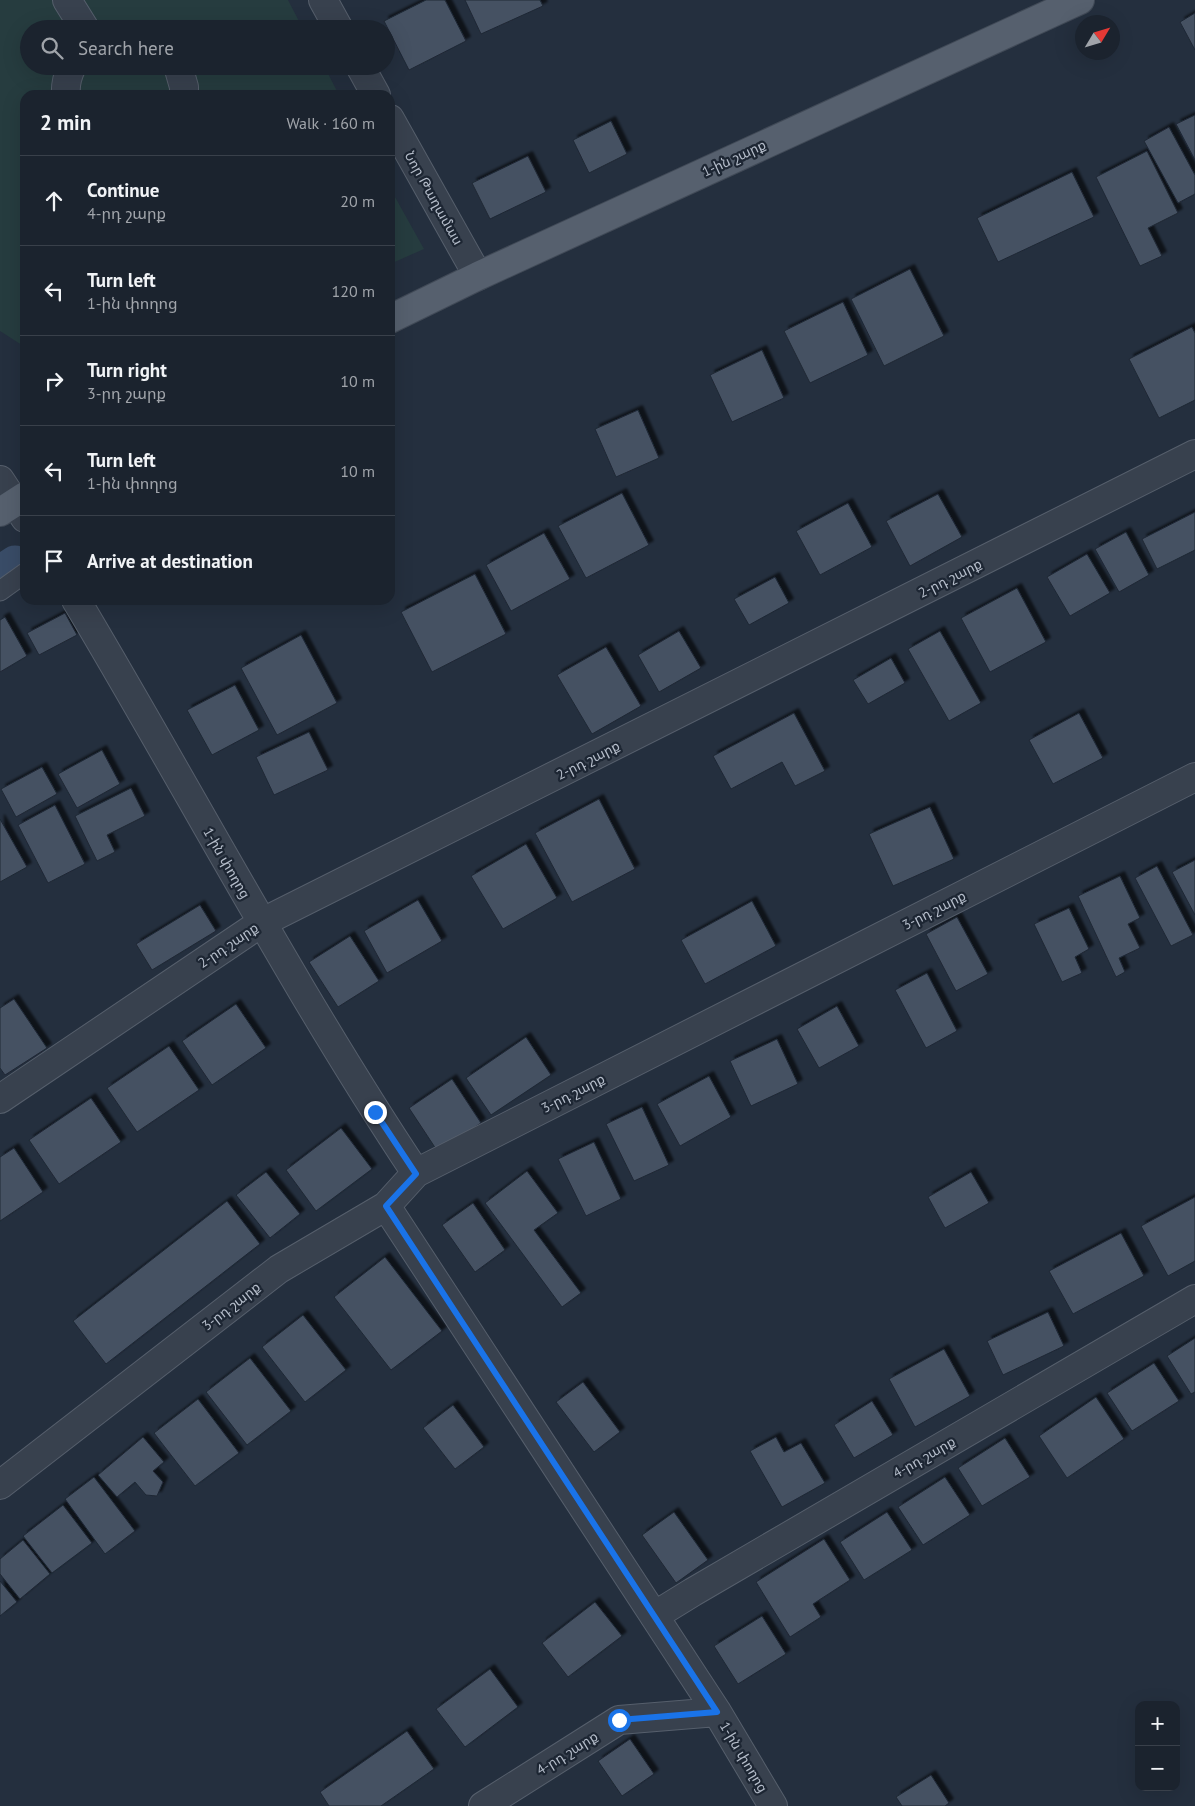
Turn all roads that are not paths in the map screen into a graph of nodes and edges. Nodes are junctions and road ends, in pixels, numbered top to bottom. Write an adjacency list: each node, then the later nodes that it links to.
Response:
1 (67, 0): 4 (street)
2 (323, 0): 5 (street)
3 (1080, 0): 13 (main road, 1-ին շարք)
4 (79, 20)
5 (334, 20)
6 (69, 75): 9 (street)
7 (181, 75): 10 (street)
8 (365, 75): 11 (street)
9 (66, 90)
10 (184, 90)
11 (373, 90)
12 (395, 128): 13 (street, Նոր Թաղամաս)
13 (478, 276): 14 (main road, 1-ին շարք)
14 (395, 317)
15 (1195, 454): 20 (street, 2-րդ շարք)
16 (20, 577): 17 (lane)
17 (0, 591)
18 (79, 605): 20 (street, 1-ին փողոց)
19 (1195, 777): 22 (street, 3-րդ շարք)
20 (261, 923): 21 (street, 2-րդ շարք); 22 (street, 1-ին փողոց)
21 (0, 1099)
22 (416, 1174): 23 (street, 3-րդ շարք)
23 (386, 1206): 25 (street, 3-րդ շարք); 26 (street, 1-ին փողոց)
24 (1195, 1299): 26 (street, 4-րդ շարք)
25 (0, 1485)
26 (654, 1616): 27 (street, 1-ին փողոց)
27 (717, 1712): 28 (street, 4-րդ շարք); 29 (street, 1-ին փողոց)
28 (483, 1806)
29 (773, 1806)

